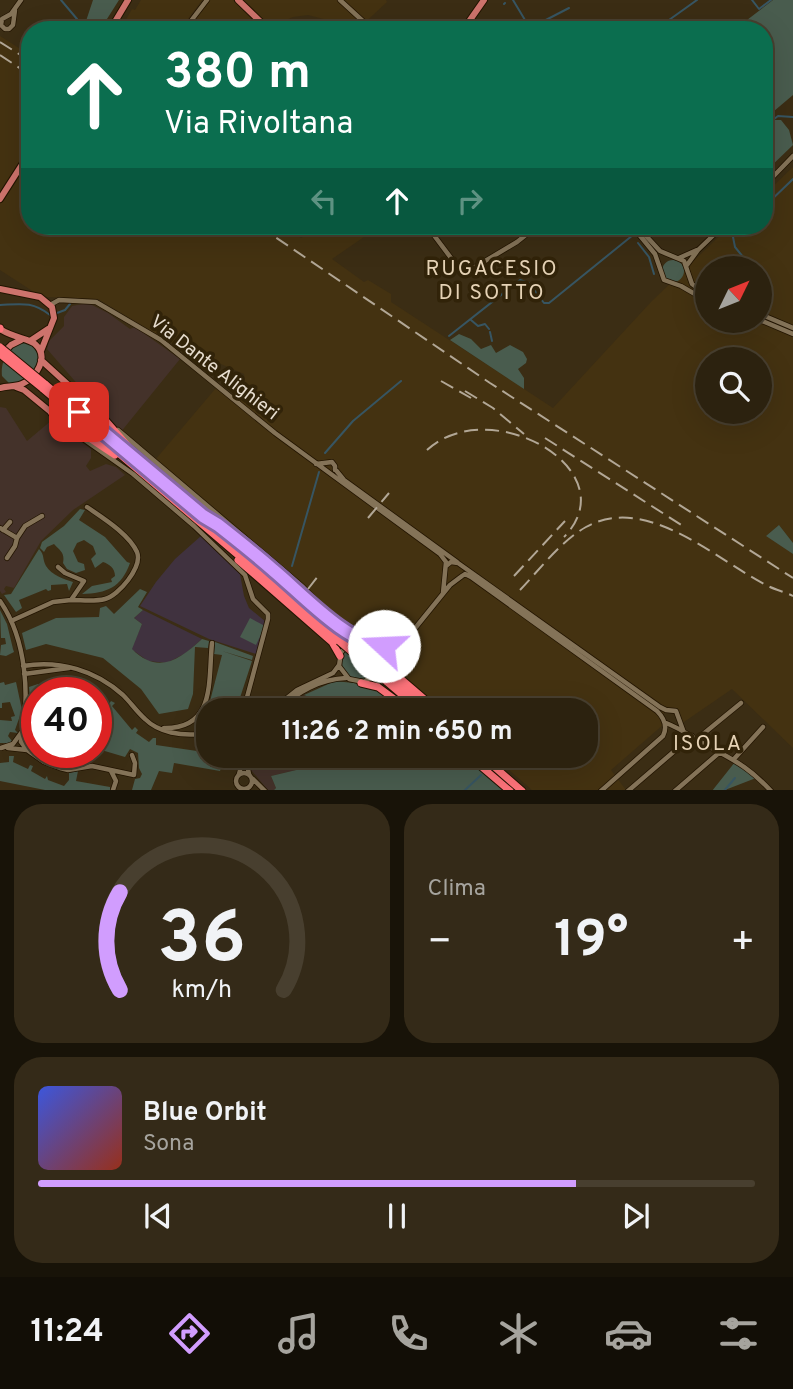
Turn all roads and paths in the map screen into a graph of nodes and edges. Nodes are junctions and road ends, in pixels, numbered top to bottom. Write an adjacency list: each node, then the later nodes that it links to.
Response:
1 (21, 0): 7 (street)
2 (128, 0): 8 (main road)
3 (207, 0): 9 (street)
4 (238, 0): 10 (main road)
5 (340, 0): 11 (street)
6 (484, 0): 12 (main road)
7 (11, 18)
8 (115, 21)
9 (191, 21)
10 (260, 21)
11 (363, 21)
12 (469, 21)
13 (793, 156): 15 (street)
14 (21, 166): 16 (main road)
15 (773, 177)
16 (0, 199)
17 (434, 235): 18 (street)
18 (526, 235)
19 (641, 235): 24 (street)
20 (643, 235): 23 (street)
21 (714, 235): 22 (street)
22 (698, 250): 23 (street); 25 (street)
23 (676, 257): 24 (street); 25 (street)
24 (660, 269): 26 (street)
25 (687, 269): 26 (street); 27 (street)
26 (676, 284): 29 (street)
27 (695, 286)
28 (0, 289): 30 (main road)
29 (695, 295)
30 (50, 305): 33 (main road); 47 (street, Via Dante Alighieri)
31 (772, 319): 34 (street)
32 (772, 325): 36 (street)
33 (50, 328): 37 (main road); 40 (main road)
34 (793, 328)
35 (0, 329): 37 (main road)
36 (793, 334)
37 (26, 340): 39 (main road); 40 (main road)
38 (0, 347): 43 (highway, bridge)
39 (0, 356): 43 (highway, bridge)
40 (41, 357): 42 (main road); 46 (main road)
41 (0, 379): 42 (main road)
42 (12, 386): 44 (main road); 45 (main road)
43 (44, 386): 49 (highway); 51 (highway)
44 (0, 388)
45 (52, 412): 49 (highway); 84 (street)
46 (99, 413): 51 (highway); 69 (street)
47 (326, 467): 48 (street); 48 (street)
48 (333, 471): 57 (street)
49 (161, 488): 51 (highway)
50 (87, 508): 66 (street)
51 (190, 509): 53 (highway); 70 (highway); 75 (highway)
52 (42, 516): 56 (street)
53 (203, 516): 69 (highway); 70 (highway)
54 (10, 522): 55 (street)
55 (1, 529): 56 (street)
56 (16, 538): 58 (street)
57 (431, 545): 59 (street); 61 (street)
58 (7, 558)
59 (459, 564): 61 (street); 63 (street); 92 (street)
60 (58, 567): 66 (street)
61 (446, 567): 62 (street)
62 (446, 575): 64 (street); 65 (street)
63 (462, 576): 64 (street); 94 (street)
64 (456, 580): 65 (street)
65 (443, 593): 72 (street)
66 (71, 600): 68 (street)
67 (0, 601): 68 (street)
68 (11, 621): 77 (street)
69 (337, 623): 71 (street)
70 (341, 639): 81 (highway, bridge)
71 (363, 641): 74 (street); 75 (street)
72 (400, 642): 74 (street); 76 (street)
73 (212, 643): 83 (street)
74 (373, 645): 76 (street)
75 (339, 660): 80 (street); 85 (street)
76 (381, 661): 82 (street); 90 (highway)
77 (23, 666): 78 (street); 79 (street)
78 (73, 668): 79 (street); 97 (street)
79 (24, 674): 103 (street)
80 (347, 678): 82 (street); 86 (street)
81 (388, 680): 88 (highway); 89 (highway)
82 (361, 683): 87 (highway)
83 (206, 698)
84 (247, 698)
85 (287, 698)
86 (293, 698)
87 (393, 698)
88 (408, 698)
89 (412, 698)
90 (423, 698)
91 (741, 703): 102 (street)
92 (666, 710): 94 (street); 95 (street)
93 (196, 719): 97 (street)
94 (664, 720): 96 (street); 101 (street)
95 (678, 720): 96 (street); 99 (street)
96 (673, 725): 99 (street); 101 (street)
97 (156, 727): 100 (street)
98 (763, 727): 107 (street)
99 (683, 730): 102 (street)
100 (196, 734)
101 (663, 736): 123 (street)
102 (694, 738): 105 (street); 124 (street)
103 (18, 744): 104 (street); 113 (street)
104 (1, 748)
105 (720, 752): 107 (street); 125 (street)
106 (132, 755): 113 (street)
107 (734, 759): 126 (street)
108 (241, 768): 114 (street)
109 (248, 768): 115 (street)
110 (485, 768): 121 (highway)
111 (497, 768): 122 (highway)
112 (501, 768): 122 (highway)
113 (110, 770): 118 (street)
114 (239, 774): 115 (street); 116 (street)
115 (251, 777): 117 (street); 120 (street)
116 (236, 784): 117 (street); 119 (street)
117 (245, 789): 120 (street)
118 (113, 790)
119 (233, 790)
120 (265, 790)
121 (512, 790)
122 (524, 790)
123 (601, 790)
124 (628, 790)
125 (675, 790)
126 (771, 790)

